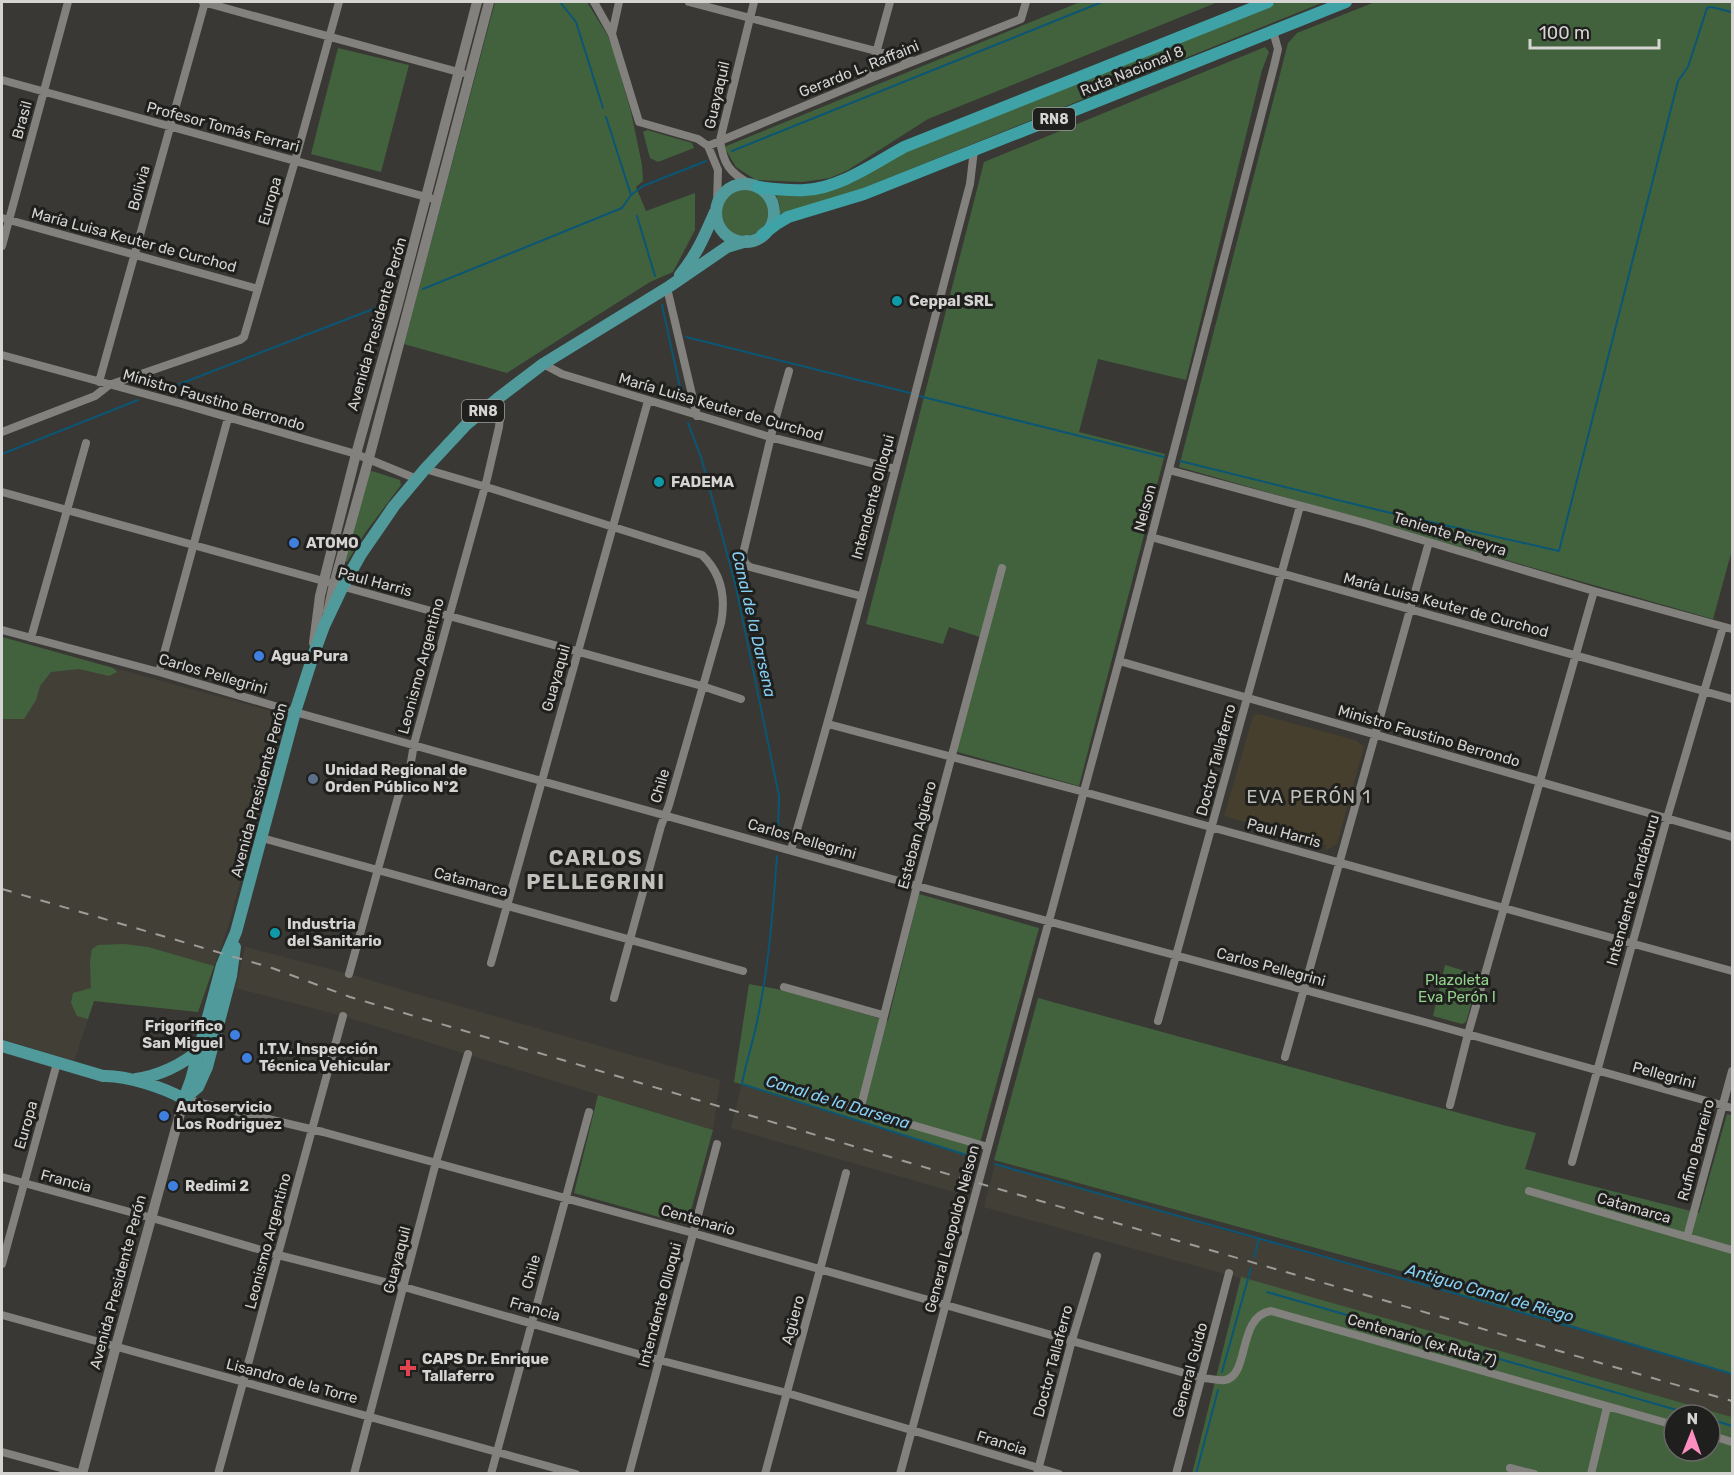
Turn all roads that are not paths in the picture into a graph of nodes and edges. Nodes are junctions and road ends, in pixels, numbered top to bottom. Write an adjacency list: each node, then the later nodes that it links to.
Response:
1 (68, 2): 23 (street, Brasil)
2 (204, 2): 17 (street); 24 (street, Bolivia)
3 (339, 2): 17 (street, Europa)
4 (477, 2): 20 (main road, Avenida Presidente Perón)
5 (489, 2): 20 (main road, Avenida Presidente Perón)
6 (594, 2): 16 (street)
7 (619, 2): 16 (street)
8 (689, 2): 14 (street)
9 (754, 2): 14 (street, Guayaquil)
10 (890, 2): 18 (street)
11 (1026, 2): 19 (street, Gerardo L. Raffaini)
12 (1268, 2): 29 (highway, Ruta Nacional 8 / RN8)
13 (1346, 2): 15 (highway, Ruta Nacional 8 / RN8)
14 (750, 18): 18 (street); 25 (street, Guayaquil)
15 (1274, 31): 27 (highway, Ruta Nacional 8 / RN8); 55 (street, Nelson)
16 (612, 34): 26 (street)
17 (329, 36): 20 (street); 28 (street, Europa)
18 (876, 51): 19 (street); 21 (street)
19 (914, 61): 21 (street, Gerardo L. Raffaini)
20 (465, 74): 30 (main road, Avenida Presidente Perón)
21 (869, 79): 25 (street, Gerardo L. Raffaini)
22 (2, 80): 23 (street, Profesor Tomás Ferrari)
23 (44, 92): 24 (street, Profesor Tomás Ferrari); 32 (street, Brasil)
24 (170, 127): 28 (street, Profesor Tomás Ferrari); 36 (street, Bolivia)
25 (720, 140): 26 (street, Gerardo L. Raffaini); 29 (street, Guayaquil)
26 (708, 146): 31 (street)
27 (974, 150): 33 (highway, Ruta Nacional 8 / RN8); 54 (street, Intendente Olloqui)
28 (295, 161): 30 (street, Profesor Tomás Ferrari); 38 (street, Europa)
29 (754, 186): 31 (main road, RN8); 33 (main road)
30 (432, 199): 39 (main road, Avenida Presidente Perón)
31 (716, 207): 34 (main road); 37 (main road, RN8)
32 (5, 218): 35 (street, Brasil); 36 (street, María Luisa Keuter de Curchod)
33 (762, 235): 34 (main road, RN8)
34 (747, 241): 37 (main road, RN8)
35 (2, 246)
36 (135, 254): 38 (street, María Luisa Keuter de Curchod); 43 (street, Bolivia)
37 (669, 287): 41 (main road, RN8); 47 (street)
38 (258, 289): 44 (street, Europa)
39 (394, 341): 52 (main road, Avenida Presidente Perón); 53 (main road, Avenida Presidente Perón)
40 (2, 355): 43 (street, Ministro Faustino Berrondo)
41 (543, 364): 45 (main road, RN8); 46 (street, María Luisa Keuter de Curchod)
42 (789, 371): 50 (street)
43 (99, 382): 44 (street, Ministro Faustino Berrondo)
44 (109, 385): 48 (street, Ministro Faustino Berrondo); 49 (street)
45 (497, 399): 56 (main road, RN8); 57 (street, Leonismo Argentino)
46 (648, 401): 47 (street, María Luisa Keuter de Curchod); 61 (street, Guayaquil)
47 (697, 416): 50 (street, María Luisa Keuter de Curchod)
48 (228, 418): 52 (street, Ministro Faustino Berrondo); 64 (street)
49 (2, 432)
50 (770, 437): 54 (street, María Luisa Keuter de Curchod); 70 (street)
51 (86, 443): 60 (street)
52 (356, 454): 53 (street, Ministro Faustino Berrondo); 68 (main road, Avenida Presidente Perón)
53 (369, 458): 56 (street, Ministro Faustino Berrondo); 68 (main road, Avenida Presidente Perón)
54 (895, 469): 70 (street, Intendente Olloqui)
55 (1169, 470): 59 (street, Teniente Pereyra); 62 (street, Nelson)
56 (421, 474): 57 (street, Ministro Faustino Berrondo); 68 (main road, RN8)
57 (485, 487): 61 (street, Ministro Faustino Berrondo); 72 (street, Leonismo Argentino)
58 (2, 492): 60 (street, Paul Harris)
59 (1300, 506): 63 (street, Teniente Pereyra); 66 (street, Doctor Tallaferro)
60 (68, 510): 64 (street, Paul Harris); 76 (street)
61 (613, 526): 67 (street, Ministro Faustino Berrondo); 77 (street, Guayaquil)
62 (1151, 537): 66 (street, María Luisa Keuter de Curchod); 80 (street, Nelson)
63 (1429, 542): 69 (street, Teniente Pereyra); 71 (street)
64 (193, 545): 68 (street, Paul Harris); 81 (street)
65 (1002, 568): 91 (street, Esteban Agüero)
66 (1281, 573): 71 (street, María Luisa Keuter de Curchod); 84 (street, Doctor Tallaferro)
67 (719, 582): 82 (street, Chile)
68 (333, 584): 72 (street, Paul Harris); 79 (main road, Avenida Presidente Perón / RN8); 79 (main road, Avenida Presidente Perón)
69 (1594, 591): 73 (street, Teniente Pereyra); 78 (street)
70 (861, 596): 88 (street, Intendente Olloqui)
71 (1410, 609): 78 (street, María Luisa Keuter de Curchod); 89 (street)
72 (448, 616): 77 (street, Paul Harris); 90 (street, Leonismo Argentino)
73 (1723, 627): 74 (street, Teniente Pereyra); 83 (street, Intendente Landáburu)
74 (1732, 629)
75 (2, 630): 76 (street, Carlos Pellegrini)
76 (31, 638): 81 (street, Carlos Pellegrini)
77 (577, 652): 82 (street, Paul Harris); 92 (street, Guayaquil)
78 (1576, 655): 83 (street, María Luisa Keuter de Curchod); 93 (street)
79 (313, 656): 87 (main road, Avenida Presidente Perón)
80 (1119, 661): 84 (street, Ministro Faustino Berrondo); 94 (street, Nelson)
81 (159, 672): 87 (street, Carlos Pellegrini)
82 (702, 686): 85 (street, Paul Harris); 95 (street, Chile)
83 (1704, 691): 86 (street, María Luisa Keuter de Curchod); 96 (street, Intendente Landáburu)
84 (1247, 698): 89 (street, Ministro Faustino Berrondo); 97 (street, Doctor Tallaferro)
85 (741, 699)
86 (1732, 699)
87 (295, 712): 90 (street, Carlos Pellegrini); 99 (main road, Avenida Presidente Perón)
88 (828, 724): 91 (street, Paul Harris); 100 (street, Intendente Olloqui)
89 (1375, 734): 93 (street, Ministro Faustino Berrondo); 101 (street)
90 (414, 744): 92 (street, Carlos Pellegrini); 102 (street, Leonismo Argentino)
91 (952, 758): 94 (street, Paul Harris); 103 (street, Esteban Agüero)
92 (541, 781): 95 (street, Carlos Pellegrini); 104 (street, Guayaquil)
93 (1540, 782): 96 (street, Ministro Faustino Berrondo); 105 (street)
94 (1084, 792): 97 (street, Paul Harris); 106 (street, Nelson)
95 (666, 815): 100 (street, Carlos Pellegrini); 108 (street, Chile)
96 (1667, 818): 98 (street, Ministro Faustino Berrondo); 109 (street, Intendente Landáburu)
97 (1212, 827): 101 (street, Paul Harris); 110 (street, Doctor Tallaferro)
98 (1732, 837)
99 (262, 838): 102 (street, Catamarca); 107 (main road, Avenida Presidente Perón)
100 (791, 850): 103 (street, Carlos Pellegrini)
101 (1339, 862): 105 (street, Paul Harris); 116 (street)
102 (378, 871): 104 (street, Catamarca); 114 (street, Leonismo Argentino)
103 (917, 886): 106 (street, Carlos Pellegrini); 119 (street, Esteban Agüero)
104 (507, 905): 108 (street, Catamarca); 111 (street, Guayaquil)
105 (1504, 908): 109 (street, Paul Harris); 122 (street)
106 (1049, 921): 110 (street, Carlos Pellegrini); 117 (street, Nelson)
107 (236, 932): 124 (main road, Avenida Presidente Perón); 133 (main road, Avenida Presidente Perón)
108 (630, 940): 112 (street, Catamarca); 118 (street, Chile)
109 (1632, 942): 113 (street, Paul Harris); 128 (street, Intendente Landáburu)
110 (1176, 955): 116 (street, Carlos Pellegrini); 121 (street, Doctor Tallaferro)
111 (491, 963)
112 (743, 970)
113 (1732, 971)
114 (348, 974)
115 (784, 987): 119 (street)
116 (1303, 990): 122 (street, Carlos Pellegrini); 126 (street)
117 (1030, 991): 141 (street, General Leopoldo Nelson)
118 (614, 998)
119 (884, 1015): 137 (street, Esteban Agüero)
120 (343, 1016): 139 (street, Leonismo Argentino)
121 (1158, 1021)
122 (1468, 1034): 128 (street, Carlos Pellegrini); 135 (street)
123 (2, 1046): 127 (main road)
124 (199, 1050): 131 (main road); 133 (main road, Avenida Presidente Perón)
125 (468, 1054): 142 (street, Guayaquil)
126 (1285, 1057)
127 (57, 1063): 130 (main road); 146 (street, Europa)
128 (1597, 1070): 134 (street, Pellegrini); 143 (street, Intendente Landáburu)
129 (1732, 1071): 134 (street, Rufino Barreiro)
130 (104, 1076): 131 (main road); 133 (main road)
131 (132, 1080): 133 (main road)
132 (772, 1084): 137 (street)
133 (184, 1099): 139 (street, Centenario); 149 (main road, Avenida Presidente Perón)
134 (1723, 1105): 136 (street); 151 (street, Rufino Barreiro)
135 (1450, 1106)
136 (1732, 1108)
137 (860, 1110): 141 (street)
138 (589, 1112): 148 (street, Chile)
139 (312, 1129): 142 (street, Centenario); 153 (street, Leonismo Argentino)
140 (717, 1144): 150 (street, Intendente Olloqui)
141 (988, 1147): 159 (street, General Leopoldo Nelson)
142 (436, 1162): 148 (street, Centenario); 158 (street, Guayaquil)
143 (1572, 1162)
144 (846, 1173): 156 (street, Agüero)
145 (2, 1177): 146 (street, Francia)
146 (23, 1183): 149 (street, Francia); 155 (street, Europa)
147 (1529, 1191): 151 (street, Catamarca)
148 (565, 1198): 150 (street, Centenario); 161 (street, Chile)
149 (152, 1218): 153 (street, Francia); 163 (main road, Avenida Presidente Perón)
150 (693, 1233): 156 (street, Centenario); 164 (street, Intendente Olloqui)
151 (1687, 1237): 152 (street, Catamarca)
152 (1732, 1250)
153 (278, 1255): 158 (street, Francia); 166 (street, Leonismo Argentino)
154 (1097, 1256): 162 (street, Doctor Tallaferro)
155 (2, 1264)
156 (820, 1269): 159 (street, Centenario); 167 (street, Agüero)
157 (1229, 1273): 165 (street, General Guido)
158 (404, 1287): 161 (street, Francia); 169 (street, Guayaquil)
159 (945, 1304): 162 (street, Centenario); 171 (street, General Leopoldo Nelson)
160 (2, 1315): 163 (street, Lisandro de la Torre)
161 (532, 1322): 164 (street, Francia); 173 (street, Chile)
162 (1072, 1340): 165 (street, Centenario); 175 (street, Doctor Tallaferro)
163 (116, 1346): 166 (street, Lisandro de la Torre); 176 (main road, Avenida Presidente Perón)
164 (659, 1360): 167 (street, Francia); 181 (street, Intendente Olloqui)
165 (1202, 1378): 168 (street, Centenario (ex Ruta 7)); 185 (street, General Guido)
166 (243, 1382): 169 (street, Lisandro de la Torre); 177 (street, Leonismo Argentino)
167 (787, 1393): 171 (street, Francia); 182 (street, Agüero)
168 (1607, 1407): 170 (street, Centenario (ex Ruta 7)); 187 (street)
169 (370, 1417): 173 (street, Lisandro de la Torre); 178 (street, Guayaquil)
170 (1662, 1422)
171 (912, 1430): 175 (street, Francia); 183 (street, General Leopoldo Nelson)
172 (2, 1452): 176 (street)
173 (497, 1452): 179 (street, Chile); 180 (street, Lisandro de la Torre)
174 (1510, 1468): 186 (street)
175 (1038, 1471): 184 (street, Francia)
176 (83, 1473)
177 (218, 1473)
178 (354, 1473)
179 (491, 1473)
180 (576, 1473)
181 (629, 1473)
182 (765, 1473)
183 (900, 1473)
184 (1059, 1473)
185 (1176, 1473)
186 (1534, 1473)
187 (1590, 1473)

